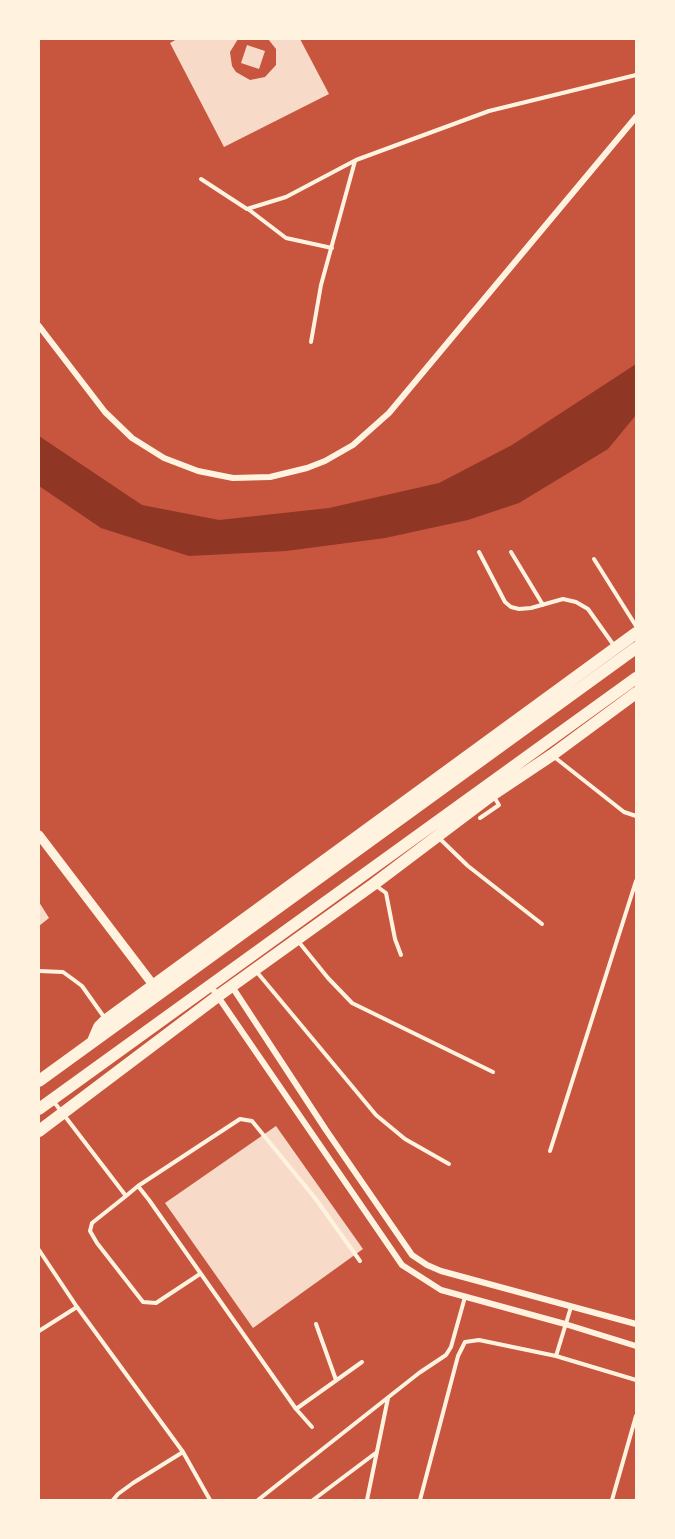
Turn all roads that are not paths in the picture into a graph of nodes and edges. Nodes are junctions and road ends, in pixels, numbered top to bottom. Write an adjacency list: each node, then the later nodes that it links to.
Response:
1 (636, 75): 3 (lane)
2 (636, 117): 7 (street)
3 (356, 160): 5 (lane); 6 (lane)
4 (201, 179): 5 (lane)
5 (247, 209): 6 (lane)
6 (332, 248): 8 (lane)
7 (39, 326)
8 (311, 342)
9 (479, 552): 12 (lane)
10 (511, 552): 12 (lane)
11 (594, 559): 13 (lane)
12 (543, 605): 15 (lane)
13 (636, 626)
14 (636, 633): 15 (highway)
15 (615, 648): 39 (highway)
16 (636, 648): 39 (highway)
17 (636, 678): 19 (highway)
18 (636, 693): 20 (highway)
19 (541, 747): 20 (lane); 21 (highway)
20 (552, 755): 21 (highway); 22 (lane)
21 (489, 791): 23 (lane); 24 (highway)
22 (636, 816)
23 (480, 818)
24 (433, 832): 26 (highway); 28 (highway); 29 (lane)
25 (41, 841): 39 (street)
26 (370, 870): 28 (lane); 30 (highway)
27 (636, 881): 49 (lane)
28 (374, 884): 31 (highway); 32 (lane)
29 (542, 924)
30 (288, 928): 31 (lane); 33 (highway)
31 (297, 939): 34 (highway); 43 (lane)
32 (401, 955)
33 (245, 959): 34 (lane); 36 (highway)
34 (255, 969): 38 (highway); 50 (lane)
35 (39, 971): 41 (lane)
36 (224, 974): 37 (highway); 38 (street)
37 (210, 985): 40 (street); 45 (highway)
38 (232, 986): 40 (highway); 55 (street)
39 (156, 990): 41 (highway); 42 (highway)
40 (218, 996): 47 (highway); 57 (street)
41 (106, 1020): 42 (highway)
42 (93, 1041): 44 (highway)
43 (493, 1071)
44 (39, 1081)
45 (52, 1100): 46 (highway); 47 (lane)
46 (39, 1109)
47 (63, 1114): 48 (highway); 52 (lane)
48 (39, 1131)
49 (550, 1151)
50 (449, 1164)
51 (138, 1186): 52 (lane); 54 (lane); 56 (lane)
52 (126, 1196): 56 (lane)
53 (39, 1250): 59 (lane)
54 (360, 1261)
55 (427, 1265): 57 (street); 60 (street)
56 (200, 1274): 71 (lane)
57 (420, 1278): 58 (street)
58 (466, 1296): 62 (street); 70 (lane)
59 (77, 1307): 64 (lane); 74 (lane)
60 (571, 1307): 62 (lane); 63 (street)
61 (316, 1324): 68 (lane)
62 (565, 1324): 65 (street); 66 (lane)
63 (636, 1324)
64 (39, 1331)
65 (636, 1346)
66 (556, 1356): 69 (lane); 81 (lane)
67 (362, 1362): 68 (lane)
68 (336, 1380): 71 (lane)
69 (636, 1380)
70 (388, 1397): 75 (lane); 78 (lane)
71 (296, 1409): 73 (lane)
72 (636, 1416): 82 (lane)
73 (312, 1427)
74 (183, 1452): 76 (lane); 77 (lane)
75 (378, 1452): 79 (lane); 80 (lane)
76 (113, 1500)
77 (210, 1500)
78 (258, 1500)
79 (313, 1500)
80 (367, 1500)
81 (420, 1500)
82 (612, 1500)

